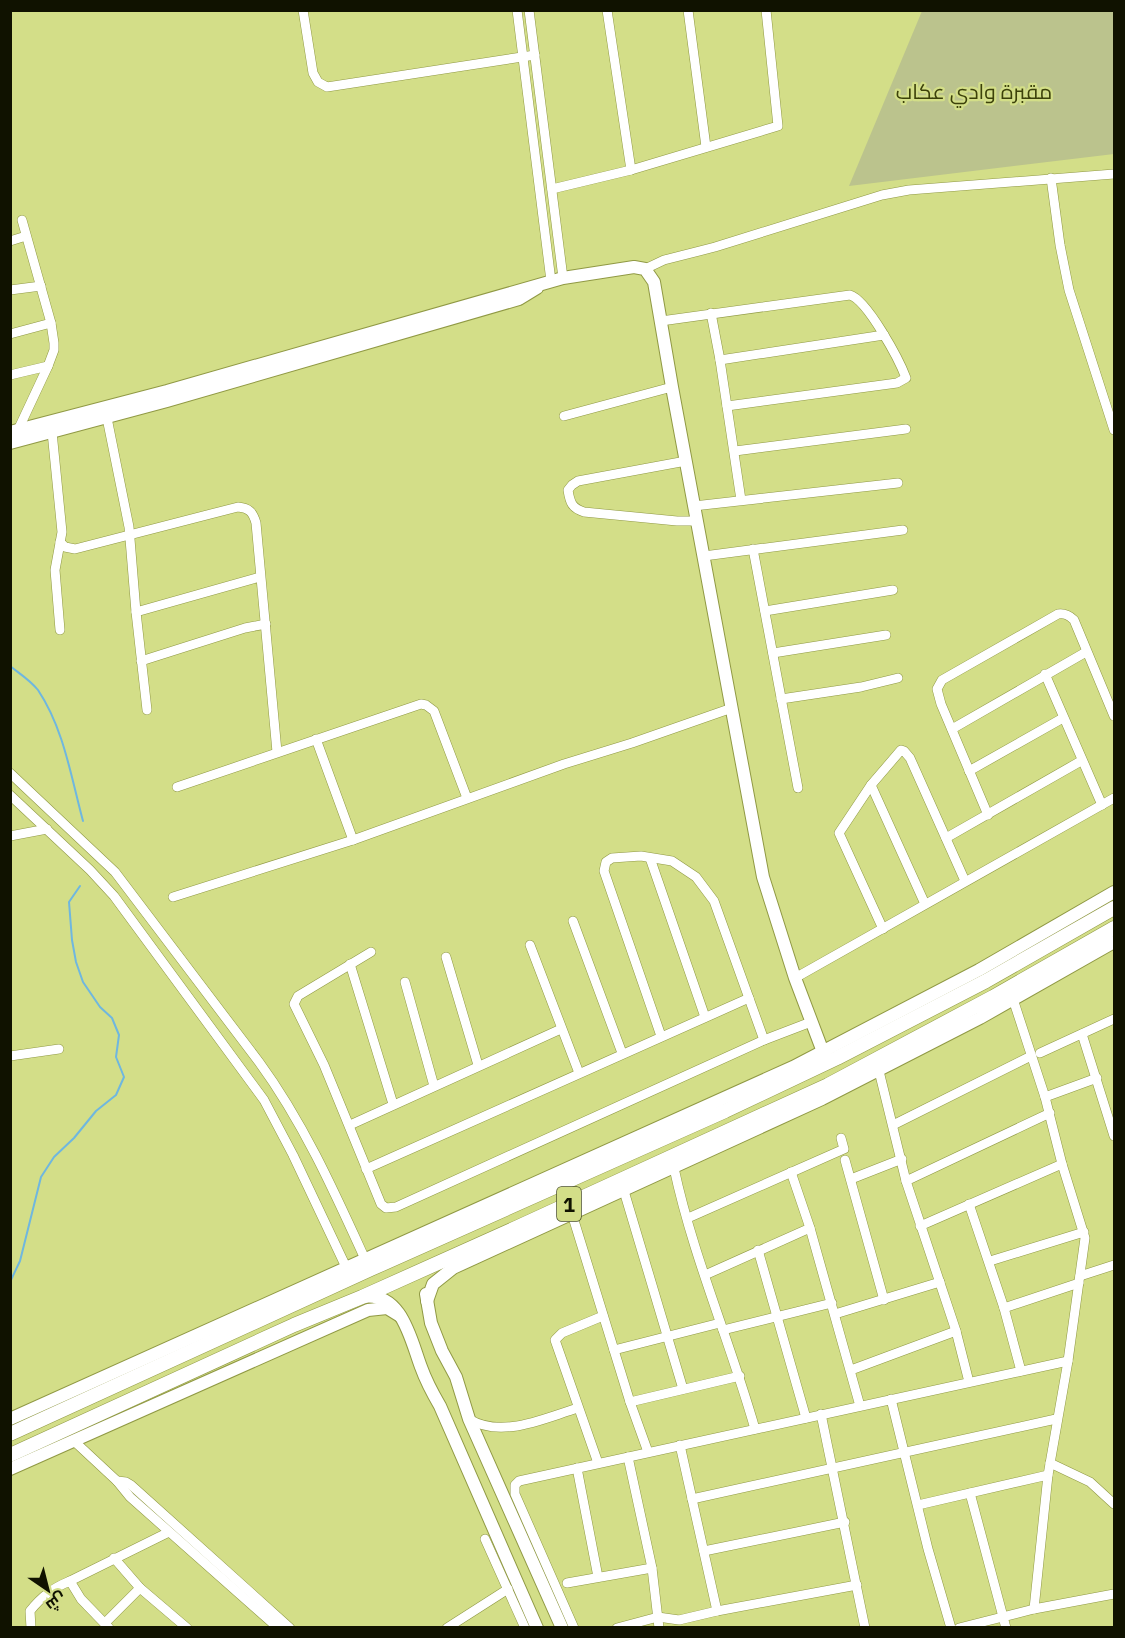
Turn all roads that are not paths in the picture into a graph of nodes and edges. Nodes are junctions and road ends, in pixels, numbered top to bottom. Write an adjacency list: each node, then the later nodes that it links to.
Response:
1 (303, 10): 8 (street)
2 (517, 10): 8 (street)
3 (529, 10): 7 (street)
4 (607, 10): 10 (street)
5 (688, 10): 9 (street)
6 (766, 10): 9 (street)
7 (535, 55): 8 (street); 13 (street)
8 (523, 57): 18 (street)
9 (706, 147): 10 (street)
10 (631, 170): 13 (street)
11 (1114, 174): 12 (street)
12 (1051, 178): 17 (street); 34 (street)
13 (552, 189): 18 (street)
14 (22, 220): 15 (street)
15 (26, 236): 16 (street); 19 (street)
16 (10, 241)
17 (645, 269): 18 (main road); 22 (main road)
18 (552, 280): 32 (main road); 35 (main road)
19 (41, 286): 20 (street); 23 (street)
20 (10, 290)
21 (711, 313): 22 (street); 25 (street); 26 (street)
22 (661, 321): 29 (main road)
23 (51, 323): 24 (street); 27 (street)
24 (10, 334)
25 (884, 335): 26 (street); 30 (street)
26 (720, 360): 30 (street)
27 (48, 366): 28 (street); 35 (street)
28 (10, 375)
29 (672, 387): 31 (street); 38 (main road)
30 (727, 406): 37 (street)
31 (564, 416)
32 (107, 417): 36 (main road); 44 (street)
33 (906, 429): 37 (street)
34 (1114, 430)
35 (12, 432): 36 (main road)
36 (52, 432): 45 (street)
37 (735, 451): 40 (street)
38 (686, 461): 41 (main road); 42 (street)
39 (898, 483): 40 (street)
40 (741, 500): 41 (street)
41 (694, 506): 42 (main road)
42 (697, 521): 47 (main road)
43 (903, 530): 46 (street)
44 (129, 534): 45 (street); 48 (street); 51 (street)
45 (60, 543): 53 (street)
46 (753, 549): 47 (street); 50 (street)
47 (704, 556): 61 (main road)
48 (260, 577): 51 (street); 52 (street)
49 (893, 590): 50 (street)
50 (765, 611): 56 (street)
51 (136, 612): 57 (street)
52 (266, 624): 57 (street); 67 (street)
53 (60, 630)
54 (886, 635): 56 (street)
55 (1086, 652): 58 (street); 63 (street); 65 (street)
56 (773, 653): 60 (street)
57 (141, 661): 62 (street)
58 (1045, 674): 64 (street); 65 (street)
59 (898, 678): 60 (street)
60 (782, 699): 73 (street)
61 (732, 708): 75 (street); 99 (main road)
62 (147, 710)
63 (1114, 716)
64 (1063, 718): 68 (street); 69 (street)
65 (952, 729): 69 (street)
66 (316, 740): 67 (street); 75 (street); 84 (street)
67 (277, 752): 72 (street)
68 (1081, 761): 77 (street); 80 (street)
69 (969, 771): 80 (street)
70 (10, 773): 78 (street)
71 (871, 784): 83 (street); 89 (street); 92 (street)
72 (177, 787)
73 (798, 788)
74 (10, 795): 79 (street)
75 (467, 798): 84 (street)
76 (1114, 798): 77 (street)
77 (1102, 805): 86 (street)
78 (46, 806): 79 (street); 132 (street)
79 (32, 815): 81 (street)
80 (988, 815): 83 (street)
81 (47, 829): 82 (street); 133 (street)
82 (10, 836)
83 (946, 838): 86 (street)
84 (352, 840): 88 (street)
85 (650, 858): 103 (street); 106 (street); 111 (street)
86 (964, 881): 89 (street)
87 (1114, 892): 105 (main road)
88 (173, 897)
89 (925, 904): 92 (street)
90 (1114, 908): 100 (highway, 1)
91 (573, 921): 116 (street)
92 (883, 928): 99 (street)
93 (1114, 928): 94 (highway, 1)
94 (1104, 943): 102 (highway, 1); 104 (main road)
95 (530, 945): 109 (street)
96 (371, 952): 98 (street)
97 (446, 957): 119 (street)
98 (350, 964): 125 (street); 128 (street)
99 (795, 978): 107 (main road)
100 (986, 981): 102 (highway); 105 (highway, 1)
101 (405, 982): 123 (street)
102 (993, 997): 113 (highway, 1)
103 (749, 998): 106 (street); 112 (street)
104 (1013, 999): 113 (main road); 117 (street)
105 (912, 1013): 115 (highway, 1)
106 (705, 1017): 111 (street)
107 (811, 1022): 112 (street); 115 (main road)
108 (1114, 1022): 110 (street)
109 (561, 1029): 119 (street); 121 (street)
110 (1082, 1034): 117 (street); 122 (street)
111 (661, 1036): 116 (street)
112 (764, 1040): 138 (street)
113 (913, 1047): 120 (main road); 126 (highway, 1)
114 (59, 1049): 118 (street)
115 (830, 1052): 143 (highway, 1)
116 (622, 1053): 121 (street)
117 (1036, 1055): 124 (street); 129 (street)
118 (10, 1056)
119 (478, 1065): 123 (street)
120 (879, 1071): 126 (main road); 129 (street)
121 (579, 1073): 138 (street)
122 (1097, 1078): 124 (street); 130 (street)
123 (434, 1086): 125 (street)
124 (1045, 1097): 127 (street)
125 (393, 1104): 128 (street)
126 (795, 1106): 137 (main road); 149 (highway, 1)
127 (1050, 1113): 136 (street); 141 (street)
128 (350, 1125): 138 (street)
129 (893, 1125): 134 (street)
130 (1114, 1136)
131 (841, 1138): 139 (street)
132 (310, 1145): 133 (street); 152 (street)
133 (293, 1155): 156 (street)
134 (902, 1159): 140 (street); 141 (street)
135 (845, 1160): 140 (street)
136 (1062, 1164): 144 (street); 150 (street)
137 (674, 1168): 142 (main road); 146 (street)
138 (366, 1169)
139 (791, 1172): 146 (street); 148 (street)
140 (851, 1179): 161 (street)
141 (906, 1181): 147 (street)
142 (624, 1191): 145 (main road); 173 (street)
143 (511, 1200): 152 (main road); 165 (highway, 1)
144 (969, 1204): 147 (street); 154 (street)
145 (572, 1214): 149 (main road); 168 (street)
146 (688, 1218): 157 (street)
147 (920, 1226): 159 (street)
148 (810, 1228): 151 (street); 163 (street)
149 (520, 1232): 153 (highway, 1); 162 (main road)
150 (1084, 1232): 154 (street); 158 (street)
151 (759, 1250): 157 (street); 169 (street)
152 (365, 1259): 156 (main road)
153 (443, 1260): 160 (highway, 1); 162 (main road)
154 (990, 1261): 164 (street)
155 (1114, 1265): 158 (street)
156 (346, 1267): 165 (main road)
157 (705, 1275): 171 (street)
158 (1080, 1280): 164 (street); 176 (street)
159 (940, 1282): 161 (street); 172 (street)
160 (362, 1297): 167 (main road); 170 (highway, 1)
161 (884, 1300): 166 (street)
162 (427, 1301): 189 (main road)
163 (832, 1303): 166 (street); 169 (street)
164 (1004, 1308): 178 (street)
165 (258, 1313): 188 (main road); 192 (highway, 1)
166 (835, 1314): 177 (street)
167 (400, 1316): 174 (main road); 212 (main road)
168 (603, 1316): 175 (street); 185 (street)
169 (777, 1317): 171 (street); 187 (street)
170 (294, 1325): 174 (highway); 197 (highway, 1)
171 (722, 1327): 173 (street); 179 (street)
172 (956, 1331): 177 (street); 180 (street)
173 (668, 1336): 175 (street); 181 (street)
174 (300, 1339): 193 (main road)
175 (614, 1350): 183 (street)
176 (1068, 1360): 178 (street); 190 (street)
177 (850, 1370): 184 (street)
178 (1021, 1371): 180 (street)
179 (740, 1376): 181 (street); 191 (street)
180 (969, 1382): 182 (street)
181 (683, 1389): 183 (street)
182 (891, 1399): 184 (street); 196 (street)
183 (630, 1402): 195 (street)
184 (860, 1406): 186 (street)
185 (578, 1408): 189 (street); 199 (street)
186 (821, 1414): 187 (street); 203 (street)
187 (806, 1418): 191 (street)
188 (10, 1419)
189 (469, 1419): 220 (main road)
190 (1056, 1419): 196 (street); 200 (street)
191 (755, 1429): 194 (street)
192 (10, 1434)
193 (74, 1441): 202 (main road); 205 (street)
194 (680, 1445): 195 (street); 207 (street)
195 (648, 1452): 198 (street)
196 (904, 1453): 203 (street); 209 (street)
197 (10, 1455)
198 (628, 1457): 199 (street); 215 (street)
199 (598, 1463): 201 (street)
200 (1050, 1464): 204 (street); 208 (street)
201 (577, 1468): 216 (street); 238 (street)
202 (10, 1469)
203 (832, 1469): 207 (street); 210 (street)
204 (1048, 1475): 206 (street); 225 (street)
205 (117, 1481): 211 (street); 233 (street)
206 (970, 1493): 209 (street); 228 (street)
207 (692, 1499): 213 (street)
208 (1114, 1504)
209 (918, 1505): 242 (street)
210 (845, 1522): 213 (street); 219 (street)
211 (170, 1532): 214 (street); 232 (street)
212 (490, 1537): 222 (street); 224 (main road)
213 (704, 1551): 226 (street)
214 (114, 1558): 217 (street); 221 (street)
215 (652, 1568): 216 (street); 227 (street)
216 (598, 1577): 218 (street)
217 (70, 1581): 229 (street); 230 (street)
218 (567, 1583)
219 (857, 1585): 226 (street); 241 (street)
220 (544, 1587): 224 (main road); 237 (main road)
221 (140, 1588): 229 (street); 231 (street)
222 (508, 1589): 234 (street); 235 (street)
223 (1114, 1594): 225 (street)
224 (523, 1596): 236 (main road)
225 (1034, 1609): 228 (street)
226 (717, 1611): 227 (street)
227 (658, 1617): 239 (street); 240 (street)
228 (1004, 1617): 243 (street); 244 (street)
229 (107, 1625)
230 (31, 1628)
231 (187, 1628)
232 (278, 1628)
233 (290, 1628)
234 (447, 1628)
235 (525, 1628)
236 (537, 1628)
237 (562, 1628)
238 (574, 1628)
239 (617, 1628)
240 (659, 1628)
241 (866, 1628)
242 (951, 1628)
243 (959, 1628)
244 (1006, 1628)

